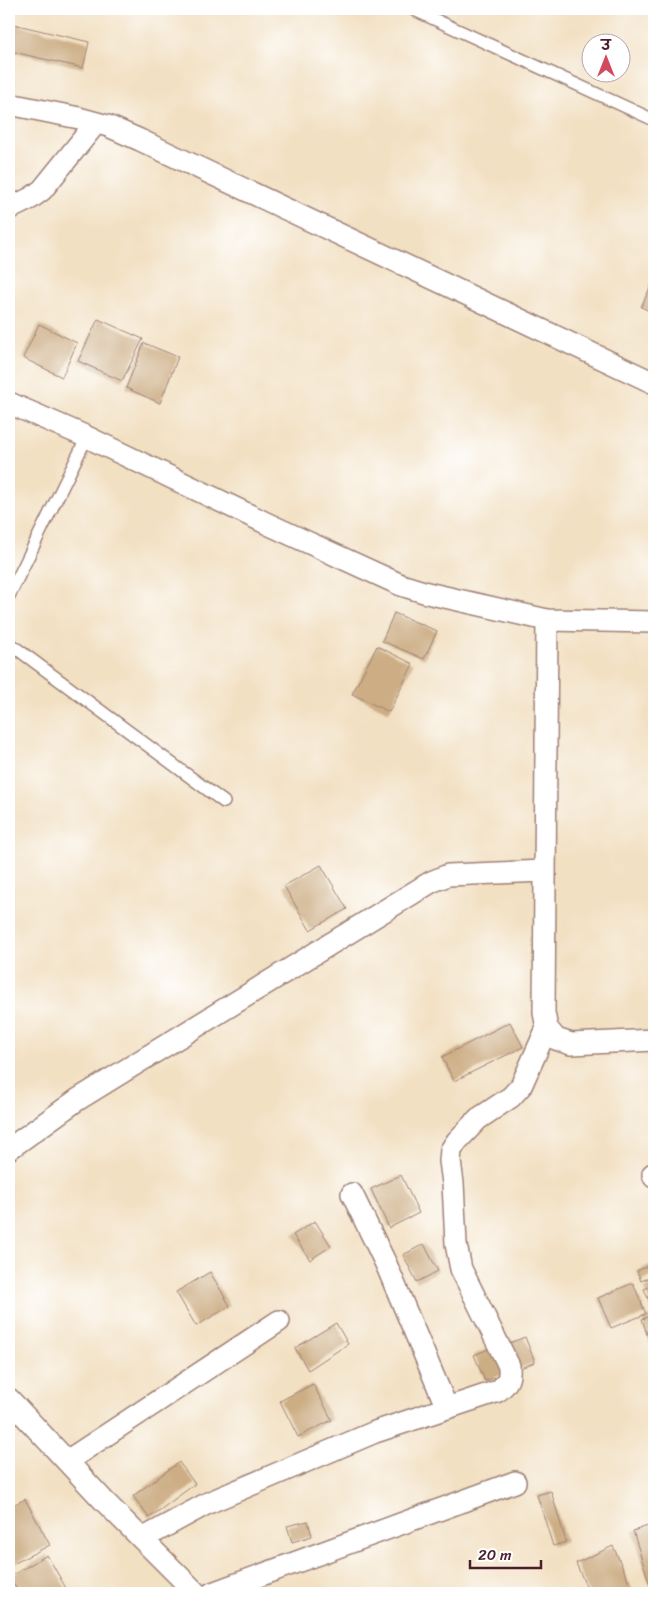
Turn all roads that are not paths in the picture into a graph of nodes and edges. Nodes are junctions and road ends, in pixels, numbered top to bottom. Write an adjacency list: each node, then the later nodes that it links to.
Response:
1 (412, 9): 3 (lane)
2 (9, 104): 4 (street)
3 (654, 120)
4 (96, 122): 5 (street); 6 (street)
5 (9, 209)
6 (654, 382)
7 (9, 403): 8 (street)
8 (88, 437): 9 (lane); 10 (street)
9 (9, 596)
10 (547, 620): 11 (street); 14 (street)
11 (654, 622)
12 (9, 643): 13 (lane)
13 (224, 802)
14 (544, 871): 15 (street); 17 (street)
15 (547, 1028): 16 (street); 21 (street)
16 (654, 1040)
17 (9, 1149)
18 (352, 1194): 21 (street)
19 (279, 1321): 22 (street)
20 (9, 1399): 22 (street)
21 (447, 1408): 24 (street)
22 (67, 1461): 24 (street)
23 (515, 1482): 26 (street)
24 (142, 1538): 25 (street)
25 (196, 1593)
26 (212, 1593)

